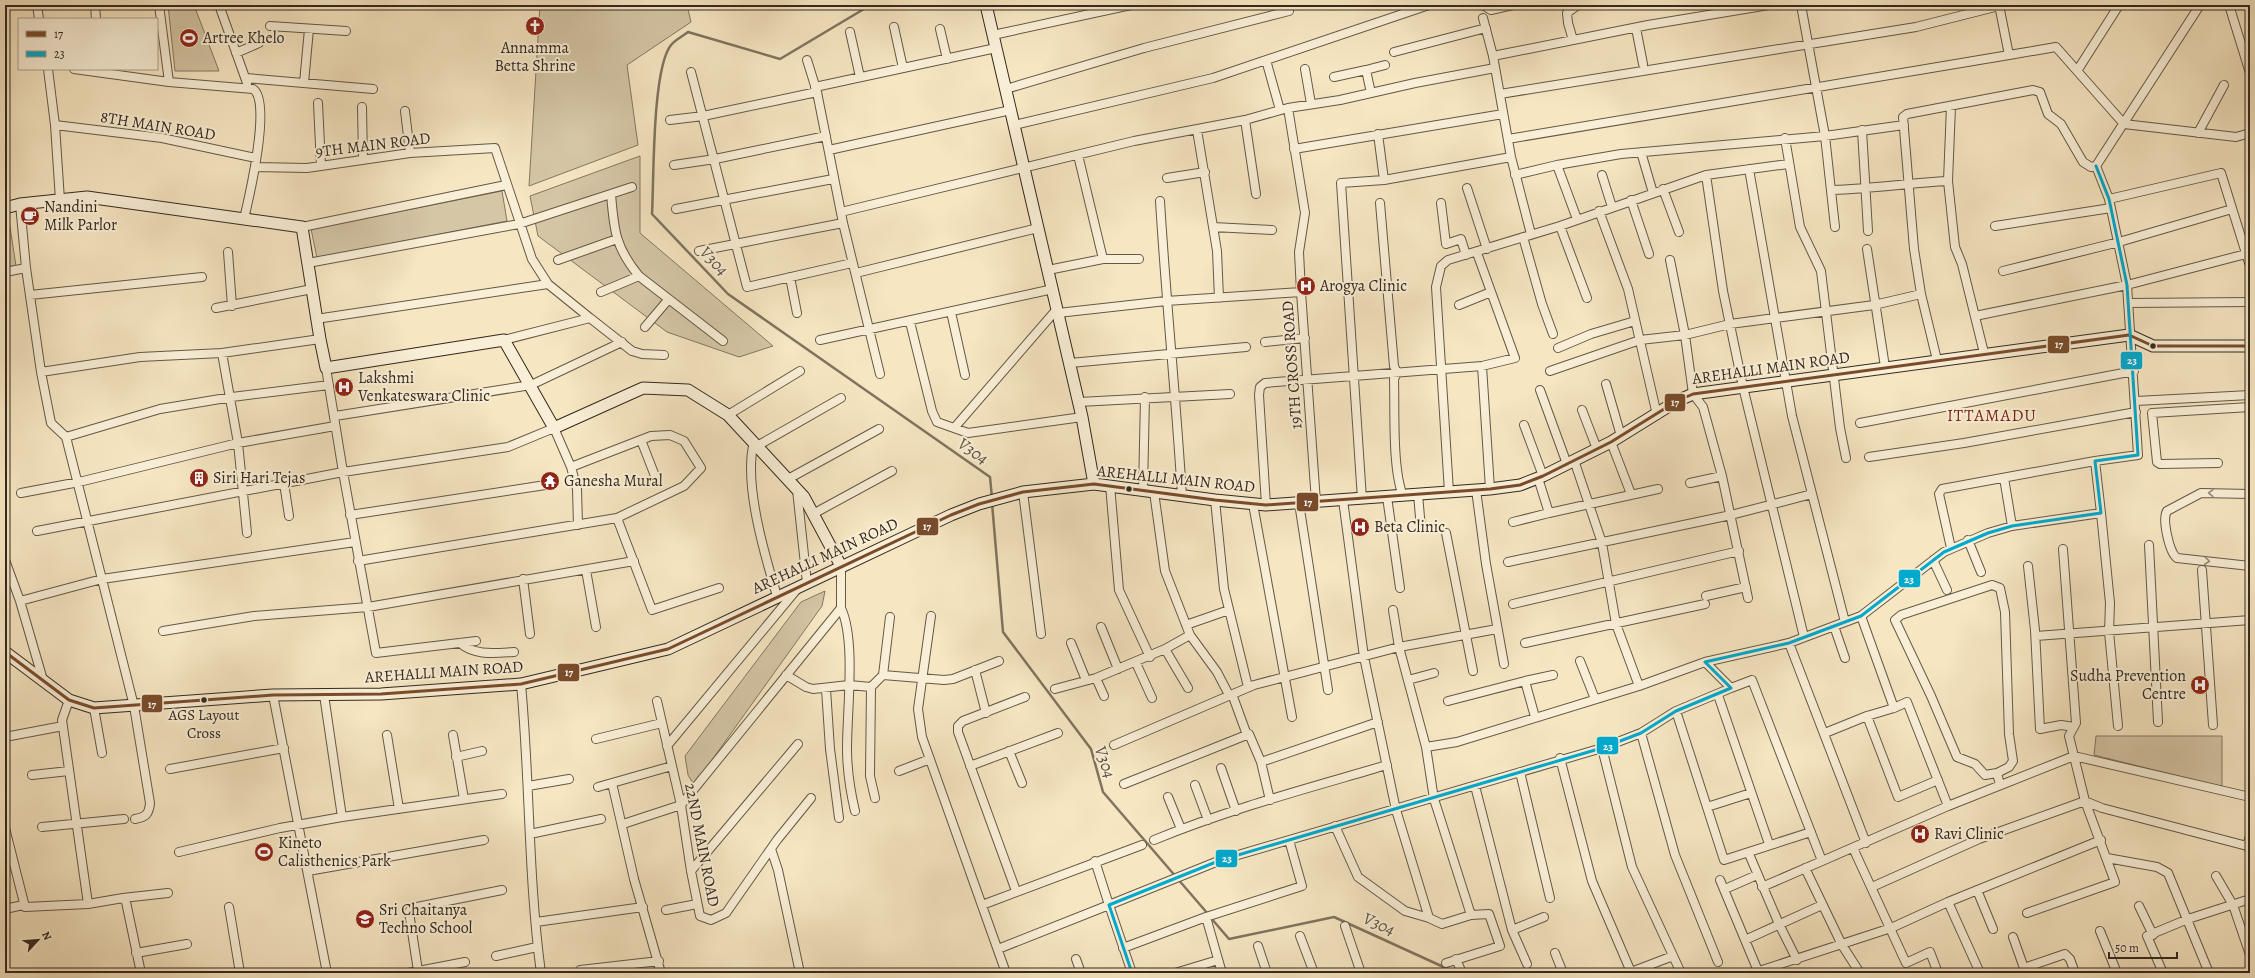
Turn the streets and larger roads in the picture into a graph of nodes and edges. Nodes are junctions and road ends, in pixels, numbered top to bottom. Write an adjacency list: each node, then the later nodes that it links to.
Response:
1 (37, 5): 18 (street)
2 (95, 5): 19 (street)
3 (159, 5): 56 (street)
4 (1131, 5): 29 (street)
5 (1429, 5): 40 (street)
6 (1484, 5): 7 (street)
7 (1513, 5)
8 (1578, 5): 30 (street)
9 (1769, 5): 24 (street)
10 (1801, 5): 32 (street)
11 (1999, 5): 32 (street); 36 (street)
12 (2119, 5): 50 (street)
13 (2200, 5): 77 (street)
14 (2229, 5): 52 (street)
15 (221, 6): 35 (street)
16 (986, 6): 29 (street)
17 (1289, 11): 60 (street)
18 (39, 18)
19 (96, 18)
20 (1483, 18): 23 (street)
21 (270, 26): 25 (street)
22 (894, 27): 43 (street)
23 (1486, 28): 34 (street); 37 (street)
24 (1636, 28): 30 (street); 41 (street)
25 (309, 29): 27 (street); 57 (street)
26 (940, 29): 38 (street)
27 (346, 31)
28 (850, 32): 53 (street)
29 (993, 35): 33 (street)
30 (1573, 40): 37 (street)
31 (259, 43): 35 (street)
32 (1809, 43): 59 (street); 65 (street)
33 (996, 48): 38 (street); 60 (street)
34 (1394, 52)
35 (236, 53): 54 (street)
36 (2009, 55): 50 (street); 59 (street)
37 (1493, 56): 44 (street)
38 (947, 59): 43 (street)
39 (807, 60): 63 (street)
40 (1266, 60): 70 (street, 19TH CROSS ROAD); 79 (street)
41 (1643, 64)
42 (1385, 65): 48 (street)
43 (903, 68): 53 (street)
44 (1495, 68): 64 (street); 65 (street)
45 (1305, 69): 67 (street)
46 (48, 70): 78 (street)
47 (88, 70): 49 (street)
48 (1366, 70): 55 (street); 64 (street)
49 (101, 71): 56 (street)
50 (2077, 71): 77 (street)
51 (691, 72): 74 (street)
52 (2250, 73)
53 (860, 77): 63 (street)
54 (246, 78): 57 (street); 61 (street)
55 (1334, 78)
56 (169, 82): 61 (street)
57 (304, 83): 62 (street)
58 (2224, 85): 83 (street)
59 (1817, 87): 87 (street); 89 (street)
60 (1006, 88): 71 (street)
61 (250, 89): 95 (street)
62 (373, 90)
63 (816, 90): 74 (street); 86 (street)
64 (1371, 93): 67 (street)
65 (1500, 94): 73 (street)
66 (318, 103): 102 (street)
67 (1311, 104): 70 (street)
68 (1951, 106): 80 (street); 103 (street); 114 (street)
69 (362, 107): 97 (street)
70 (1284, 109): 76 (street); 90 (street, 19TH CROSS ROAD)
71 (1011, 110): 79 (street); 91 (street)
72 (405, 111): 93 (street)
73 (1503, 114): 84 (street); 89 (street)
74 (703, 116): 75 (street); 98 (street)
75 (670, 120)
76 (1245, 120): 81 (street); 124 (street)
77 (2124, 124): 83 (street); 103 (street)
78 (54, 125): 95 (street, 8TH MAIN ROAD); 126 (street)
79 (1014, 125): 105 (street)
80 (1904, 125): 82 (street); 115 (street)
81 (1197, 130): 94 (street); 107 (street)
82 (1862, 130): 87 (street); 120 (street)
83 (2198, 133): 85 (street)
84 (1378, 134): 90 (street); 113 (street)
85 (2250, 134)
86 (826, 136): 91 (street); 98 (street)
87 (1825, 136): 88 (street); 121 (street)
88 (1785, 138): 92 (street); 99 (street)
89 (1508, 139): 96 (street)
90 (1294, 149): 185 (street, 19TH CROSS ROAD)
91 (829, 150): 112 (street)
92 (1641, 152): 101 (street); 122 (street)
93 (410, 153): 97 (street, 9TH MAIN ROAD); 116 (street, 9TH MAIN ROAD)
94 (1078, 155): 105 (street); 165 (street)
95 (256, 158): 104 (street)
96 (1511, 158): 108 (street); 113 (street)
97 (364, 159): 102 (street, 9TH MAIN ROAD)
98 (715, 159): 100 (street); 128 (street)
99 (1788, 164): 106 (street); 201 (street)
100 (674, 165)
101 (1557, 165): 108 (street); 141 (street)
102 (321, 166): 104 (street, 9TH MAIN ROAD)
103 (2096, 166): 125 (street)
104 (255, 167): 140 (street)
105 (1024, 167): 139 (street); 149 (street)
106 (1749, 169): 110 (street); 206 (street)
107 (1205, 172): 111 (street); 147 (street)
108 (1515, 175): 153 (street)
109 (1602, 175): 133 (street)
110 (1706, 175): 119 (street); 209 (street)
111 (1167, 178)
112 (833, 179): 128 (street); 139 (street)
113 (1384, 180): 244 (street)
114 (1948, 181): 115 (street); 203 (street)
115 (1907, 183): 120 (street); 187 (street)
116 (506, 185): 143 (street); 146 (street)
117 (632, 187): 123 (street)
118 (1468, 188): 157 (street)
119 (1663, 189): 122 (street); 152 (street)
120 (1866, 189): 121 (street); 151 (street)
121 (1833, 190): 148 (street)
122 (1653, 193): 127 (street)
123 (611, 194): 143 (street); 154 (street)
124 (1256, 194)
125 (2109, 199): 135 (street); 137 (street)
126 (60, 200): 132 (street); 140 (street)
127 (1631, 200): 133 (street); 162 (street)
128 (726, 201): 136 (street); 156 (street)
129 (1160, 202): 192 (street)
130 (1380, 203): 240 (street)
131 (1441, 203): 164 (street)
132 (20, 204): 134 (street); 172 (street)
133 (1612, 207): 138 (street)
134 (5, 208)
135 (2111, 208): 145 (street); 155 (street)
136 (676, 209)
137 (2232, 209): 155 (street); 163 (street)
138 (1598, 211): 141 (street); 207 (street)
139 (841, 212): 142 (street)
140 (244, 219): 146 (street)
141 (1577, 219): 144 (street)
142 (843, 223): 156 (street); 170 (street)
143 (519, 224): 169 (street); 180 (street)
144 (1560, 226): 153 (street); 190 (street)
145 (1995, 226)
146 (302, 227): 169 (street)
147 (1213, 227): 150 (street); 189 (street)
148 (1835, 227)
149 (1038, 228): 173 (street); 176 (street)
150 (1272, 230)
151 (1868, 231)
152 (1679, 232)
153 (1527, 236): 157 (street); 212 (street)
154 (617, 239): 167 (street); 177 (street)
155 (2119, 242): 174 (street); 181 (street)
156 (736, 243): 159 (street); 179 (street)
157 (1487, 249): 161 (street)
158 (1867, 249): 196 (street)
159 (699, 250)
160 (228, 252): 197 (street)
161 (1477, 253): 164 (street); 186 (street)
162 (1649, 254)
163 (2246, 254): 171 (street); 181 (street)
164 (1466, 256): 235 (street)
165 (1103, 259): 166 (street); 173 (street)
166 (1139, 259)
167 (558, 260)
168 (1670, 260): 213 (street)
169 (308, 263): 182 (street)
170 (852, 264): 176 (street); 179 (street)
171 (2250, 266)
172 (26, 268): 175 (street); 188 (street)
173 (1048, 270): 183 (street)
174 (2003, 271)
175 (5, 272)
176 (856, 273): 211 (street)
177 (639, 276): 184 (street); 191 (street)
178 (202, 277): 188 (street)
179 (790, 277): 202 (street)
180 (548, 284): 204 (street); 205 (street)
181 (2127, 285): 194 (street); 203 (street)
182 (312, 289): 197 (street); 205 (street)
183 (1053, 289): 199 (street); 200 (street)
184 (601, 292)
185 (1300, 292): 189 (street); 215 (street, 19TH CROSS ROAD)
186 (1491, 292): 195 (street); 232 (street)
187 (1922, 294): 196 (street); 230 (street)
188 (30, 295): 238 (street)
189 (1219, 298): 192 (street)
190 (1587, 298)
191 (668, 300): 210 (street); 220 (street)
192 (1166, 301): 199 (street); 227 (street)
193 (2250, 302): 194 (street)
194 (2128, 303): 214 (street)
195 (1460, 305)
196 (1874, 305): 201 (street); 233 (street)
197 (232, 306): 198 (street)
198 (216, 308)
199 (1058, 311): 231 (street); 271 (street)
200 (951, 312): 208 (street); 242 (street)
201 (1826, 312): 206 (street); 243 (street)
202 (797, 313)
203 (1975, 316): 228 (street)
204 (590, 318): 217 (street); 221 (street)
205 (316, 319): 216 (street)
206 (1774, 319): 209 (street); 246 (street)
207 (1635, 321): 219 (street); 225 (street)
208 (910, 322): 211 (street); 271 (street)
209 (1730, 324): 213 (street); 250 (street)
210 (645, 327)
211 (869, 330): 218 (street); 241 (street)
212 (1553, 334)
213 (1685, 335): 219 (street); 253 (street)
214 (2129, 335): 223 (street); 228 (street, AREHALLI MAIN ROAD); 237 (street)
215 (1305, 338): 222 (street); 245 (street, 19TH CROSS ROAD)
216 (320, 339): 226 (street); 234 (street)
217 (504, 340): 234 (street); 249 (street)
218 (820, 340)
219 (1640, 340): 239 (street); 265 (street)
220 (723, 341)
221 (622, 342): 229 (street); 249 (street)
222 (1264, 342)
223 (2250, 346)
224 (1246, 347): 227 (street)
225 (1558, 348)
226 (222, 353): 238 (street); 256 (street)
227 (1170, 353): 231 (street); 255 (street)
228 (1984, 353): 230 (street, AREHALLI MAIN ROAD)
229 (664, 355)
230 (1937, 360): 233 (street, AREHALLI MAIN ROAD)
231 (1070, 363): 260 (street)
232 (1482, 366): 235 (street); 300 (street)
233 (1885, 367): 243 (street, AREHALLI MAIN ROAD)
234 (326, 368): 248 (street)
235 (1441, 370): 240 (street); 307 (street)
236 (800, 371): 264 (street)
237 (2134, 371): 259 (street); 268 (street)
238 (42, 372): 275 (street)
239 (1550, 372)
240 (1397, 373): 244 (street); 314 (street)
241 (880, 374)
242 (965, 375)
243 (1833, 375): 246 (street, AREHALLI MAIN ROAD); 282 (street)
244 (1354, 377): 245 (street); 316 (street)
245 (1308, 380): 319 (street, 19TH CROSS ROAD); 323 (street)
246 (1785, 381): 250 (street, AREHALLI MAIN ROAD); 311 (street)
247 (1606, 384): 274 (street)
248 (329, 385): 256 (street); 266 (street)
249 (531, 385): 266 (street); 272 (street)
250 (1743, 387): 253 (street, AREHALLI MAIN ROAD); 324 (street)
251 (1540, 390): 284 (street)
252 (1230, 394): 255 (street)
253 (1693, 394): 265 (street, AREHALLI MAIN ROAD); 290 (street)
254 (2250, 395): 259 (street)
255 (1176, 396): 257 (street); 313 (street)
256 (232, 397): 275 (street); 278 (street)
257 (1145, 397): 260 (street); 305 (street)
258 (841, 398): 279 (street)
259 (2136, 401): 263 (street)
260 (1079, 402): 267 (street)
261 (2250, 407): 285 (street)
262 (1582, 410): 280 (street)
263 (2136, 412): 281 (street); 283 (street)
264 (728, 415): 272 (street); 279 (street)
265 (1657, 415): 274 (street, AREHALLI MAIN ROAD)
266 (335, 416): 270 (street)
267 (1082, 417): 271 (street); 298 (street)
268 (1860, 423)
269 (1524, 425): 291 (street)
270 (335, 426): 278 (street); 288 (street)
271 (955, 427)
272 (554, 428): 286 (street); 288 (street)
273 (879, 429): 293 (street)
274 (1621, 436): 277 (street, AREHALLI MAIN ROAD)
275 (66, 437): 294 (street)
276 (641, 440): 286 (street); 289 (street); 331 (street)
277 (1611, 442): 280 (street, AREHALLI MAIN ROAD); 310 (street)
278 (238, 443): 294 (street); 304 (street)
279 (755, 444): 293 (street); 366 (street)
280 (1597, 449): 284 (street, AREHALLI MAIN ROAD)
281 (1869, 457)
282 (1846, 458)
283 (2095, 461): 292 (street); 326 (street)
284 (1571, 462): 291 (street, AREHALLI MAIN ROAD); 322 (street)
285 (2218, 463)
286 (572, 467): 334 (street)
287 (892, 471): 327 (street)
288 (343, 472): 295 (street); 328 (street)
289 (655, 476)
290 (1722, 476): 296 (street); 329 (street)
291 (1541, 477): 300 (street, AREHALLI MAIN ROAD); 325 (street)
292 (2004, 478): 335 (street); 344 (street)
293 (788, 479): 302 (street)
294 (79, 482): 308 (street); 332 (street)
295 (284, 483): 304 (street); 330 (street)
296 (1690, 483)
297 (552, 484): 328 (street)
298 (1094, 484): 299 (street, AREHALLI MAIN ROAD); 306 (street, AREHALLI MAIN ROAD)
299 (1110, 485): 305 (street, AREHALLI MAIN ROAD); 405 (street)
300 (1490, 489): 303 (street, AREHALLI MAIN ROAD)
301 (1658, 489): 310 (street)
302 (797, 490): 327 (street); 361 (street)
303 (1476, 490): 307 (street, AREHALLI MAIN ROAD); 386 (street)
304 (243, 491): 332 (street); 338 (street)
305 (1148, 491): 313 (street, AREHALLI MAIN ROAD); 381 (street)
306 (1023, 492): 352 (street, AREHALLI MAIN ROAD); 390 (street)
307 (1448, 492): 309 (street, AREHALLI MAIN ROAD)
308 (21, 493)
309 (1418, 494): 314 (street, AREHALLI MAIN ROAD); 336 (street)
310 (1631, 494): 322 (street)
311 (1812, 494): 324 (street); 378 (street)
312 (2250, 494): 354 (street, one-way to 354)
313 (1182, 496): 317 (street, AREHALLI MAIN ROAD)
314 (1403, 496): 315 (street, AREHALLI MAIN ROAD)
315 (1387, 497): 316 (street, AREHALLI MAIN ROAD); 364 (street)
316 (1362, 499): 318 (street, AREHALLI MAIN ROAD)
317 (1215, 500): 321 (street, AREHALLI MAIN ROAD); 372 (street)
318 (1343, 500): 319 (street, AREHALLI MAIN ROAD); 406 (street)
319 (1316, 502): 320 (street, AREHALLI MAIN ROAD)
320 (1299, 503): 323 (street, AREHALLI MAIN ROAD); 413 (street)
321 (1253, 504): 323 (street, AREHALLI MAIN ROAD); 421 (street)
322 (1590, 504): 325 (street); 342 (street)
323 (1266, 505)
324 (1772, 505): 329 (street); 395 (street)
325 (1549, 512): 333 (street)
326 (2101, 513): 335 (street); 388 (street)
327 (813, 514): 352 (street)
328 (350, 515): 341 (street)
329 (1731, 515): 342 (street); 346 (street)
330 (289, 516)
331 (617, 518): 334 (street); 350 (street)
332 (88, 521): 337 (street); 358 (street)
333 (1513, 522)
334 (578, 525): 349 (street)
335 (2012, 526): 340 (street)
336 (1421, 528)
337 (37, 531)
338 (247, 533)
339 (1446, 533): 393 (street)
340 (1968, 540): 344 (street); 357 (street)
341 (355, 542): 349 (street); 358 (street)
342 (1602, 543): 351 (street); 360 (street)
343 (2149, 545): 385 (street)
344 (1951, 548): 348 (street)
345 (2063, 549): 391 (street)
346 (1739, 551): 360 (street); 362 (street)
347 (5, 560): 368 (street)
348 (1933, 560): 365 (street); 375 (street)
349 (358, 561): 370 (street)
350 (634, 561): 355 (street); 363 (street)
351 (1508, 562)
352 (841, 566): 361 (street, AREHALLI MAIN ROAD); 371 (street)
353 (2028, 566): 394 (street)
354 (2250, 566)
355 (586, 570): 359 (street); 383 (street)
356 (2202, 570): 380 (street)
357 (1981, 572)
358 (102, 579): 368 (street); 449 (street)
359 (523, 580): 370 (street); 389 (street)
360 (1608, 581): 369 (street); 379 (street)
361 (803, 585): 366 (street, AREHALLI MAIN ROAD); 474 (street)
362 (1746, 587): 367 (street); 379 (street)
363 (719, 588)
364 (1400, 588)
365 (1947, 590)
366 (777, 596): 428 (street, AREHALLI MAIN ROAD)
367 (1748, 598)
368 (20, 601): 424 (street)
369 (1514, 604)
370 (368, 607): 387 (street); 397 (street)
371 (841, 608): 418 (street); 429 (street)
372 (1230, 610): 381 (street); 432 (street)
373 (1393, 610): 401 (street)
374 (931, 616): 423 (street)
375 (1861, 616): 378 (street); 451 (street)
376 (890, 617): 419 (street)
377 (2250, 620): 380 (street)
378 (1845, 622): 382 (street)
379 (1616, 624): 399 (street); 430 (street)
380 (2206, 624): 385 (street); 460 (street)
381 (1186, 625): 392 (street)
382 (1834, 626): 395 (street); 407 (street)
383 (596, 627)
384 (1101, 627): 414 (street)
385 (2154, 628): 388 (street); 458 (street)
386 (1498, 629): 393 (street); 412 (street)
387 (162, 631)
388 (2109, 632): 391 (street); 462 (street)
389 (530, 634)
390 (1040, 634)
391 (2069, 634): 394 (street); 463 (street)
392 (1190, 635): 402 (street); 440 (street)
393 (1465, 636): 401 (street); 416 (street)
394 (2036, 636): 463 (street)
395 (1804, 637): 400 (street)
396 (476, 641): 397 (street)
397 (460, 643): 404 (street)
398 (1072, 643): 425 (street)
399 (1525, 643)
400 (1789, 643): 410 (street); 466 (street)
401 (1399, 647): 406 (street); 426 (street)
402 (1165, 649): 405 (street); 433 (street)
403 (5, 652): 424 (street, AREHALLI MAIN ROAD)
404 (514, 652)
405 (1150, 657): 411 (street)
406 (1364, 657): 413 (street); 457 (street)
407 (1845, 658)
408 (999, 661): 415 (street)
409 (1580, 661): 445 (street)
410 (1705, 662): 430 (street); 434 (street)
411 (1136, 663): 414 (street); 444 (street)
412 (1504, 664)
413 (1324, 665): 421 (street); 437 (street)
414 (1118, 669): 422 (street)
415 (975, 670): 423 (street); 453 (street)
416 (1473, 671)
417 (1434, 673): 426 (street)
418 (786, 675): 435 (street); 516 (street)
419 (883, 675): 423 (street); 431 (street)
420 (1553, 675): 427 (street)
421 (1284, 676): 432 (street); 455 (street)
422 (1096, 678): 425 (street); 442 (street)
423 (921, 679): 484 (street)
424 (43, 680): 446 (street, AREHALLI MAIN ROAD)
425 (1086, 680): 436 (street)
426 (1408, 680): 475 (street)
427 (1525, 681): 448 (street); 456 (street)
428 (521, 684): 439 (street, AREHALLI MAIN ROAD); 503 (street)
429 (849, 685): 431 (street); 435 (street); 521 (street)
430 (1639, 686): 445 (street)
431 (871, 687): 511 (street)
432 (1248, 687): 440 (street)
433 (1188, 688)
434 (1731, 688): 441 (street); 536 (street)
435 (826, 689): 524 (street)
436 (1055, 689)
437 (1328, 690)
438 (273, 695): 439 (street, AREHALLI MAIN ROAD); 449 (street, AREHALLI MAIN ROAD); 476 (street)
439 (324, 695): 523 (street)
440 (1230, 695): 469 (street); 473 (street)
441 (1718, 695): 452 (street); 506 (street)
442 (1104, 696)
443 (1025, 697): 453 (street)
444 (1152, 698)
445 (1595, 699): 456 (street)
446 (69, 700): 450 (street, AREHALLI MAIN ROAD); 461 (street)
447 (657, 701): 459 (street, 22ND MAIN ROAD)
448 (1448, 701)
449 (134, 706): 450 (street, AREHALLI MAIN ROAD); 526 (street)
450 (94, 708): 480 (street)
451 (1894, 708): 454 (street); 497 (street)
452 (1676, 711): 465 (street); 518 (street)
453 (986, 713): 488 (street)
454 (1867, 716): 466 (street); 497 (street)
455 (1292, 717)
456 (1535, 717): 475 (street)
457 (1378, 722): 485 (street); 486 (street)
458 (2158, 722)
459 (662, 723): 471 (street); 474 (street, 22ND MAIN ROAD)
460 (2213, 725)
461 (63, 726): 470 (street); 491 (street)
462 (2118, 726)
463 (2074, 727): 481 (street)
464 (1058, 733): 479 (street)
465 (1642, 733): 477 (street); 617 (street)
466 (1825, 733): 543 (street)
467 (387, 735): 519 (street)
468 (453, 735): 482 (street)
469 (1247, 735): 485 (street); 500 (street)
470 (5, 737)
471 (596, 739)
472 (798, 744): 556 (street)
473 (1114, 745)
474 (667, 746): 487 (street, 22ND MAIN ROAD)
475 (1426, 747): 512 (street)
476 (284, 748): 490 (street); 530 (street)
477 (1602, 748): 483 (street); 610 (street)
478 (482, 751): 482 (street)
479 (1009, 751): 488 (street); 499 (street)
480 (102, 753)
481 (2074, 756): 502 (street); 509 (street); 515 (street)
482 (456, 757): 513 (street)
483 (1560, 758): 493 (street); 641 (street)
484 (930, 759): 492 (street); 574 (street)
485 (1261, 762): 514 (street)
486 (1387, 765): 514 (street); 520 (street)
487 (672, 766): 498 (street); 516 (street, 22ND MAIN ROAD)
488 (970, 766): 565 (street)
489 (1221, 768): 522 (street)
490 (170, 769)
491 (69, 771): 495 (street); 529 (street)
492 (899, 771)
493 (1520, 772): 504 (street); 568 (street)
494 (1997, 773): 494 (street); 502 (street)
495 (32, 775)
496 (569, 779): 503 (street)
497 (1938, 780): 517 (street)
498 (612, 782): 505 (street); 531 (street)
499 (1022, 783)
500 (1124, 784)
501 (1195, 785): 528 (street)
502 (2000, 785): 517 (street)
503 (528, 786): 537 (street)
504 (1475, 786): 512 (street); 594 (street)
505 (598, 787)
506 (1751, 793): 518 (street); 544 (street)
507 (502, 794): 513 (street)
508 (1168, 797): 535 (street)
509 (2250, 797)
510 (811, 798): 548 (street)
511 (875, 798)
512 (1434, 799): 520 (street); 584 (street)
513 (464, 800): 519 (street)
514 (1270, 800): 522 (street)
515 (2085, 800): 542 (street); 547 (street); 561 (street)
516 (681, 806): 531 (street); 556 (street, 22ND MAIN ROAD)
517 (1948, 806): 543 (street)
518 (1707, 807): 550 (street)
519 (399, 809): 523 (street)
520 (1396, 810): 532 (street); 587 (street)
521 (855, 811)
522 (1236, 811): 528 (street)
523 (342, 817): 530 (street)
524 (839, 818)
525 (124, 819): 529 (street)
526 (136, 819)
527 (601, 819): 537 (street)
528 (1208, 820): 535 (street)
529 (76, 823): 533 (street); 571 (street)
530 (299, 824): 549 (street); 555 (street)
531 (623, 824): 580 (street)
532 (1335, 826): 541 (street); 587 (street)
533 (42, 827)
534 (5, 828): 573 (street)
535 (1182, 829): 540 (street)
536 (1811, 832): 544 (street); 553 (street)
537 (530, 834): 589 (street)
538 (2250, 836): 547 (street)
539 (484, 840): 555 (street)
540 (1154, 840)
541 (1289, 840): 575 (street); 585 (street)
542 (2101, 840): 551 (street); 564 (street)
543 (1866, 843): 546 (street)
544 (1769, 844): 550 (street)
545 (1142, 845): 552 (street)
546 (1853, 848): 553 (street); 561 (street)
547 (2248, 848)
548 (771, 849): 572 (street, 22ND MAIN ROAD); 630 (street)
549 (179, 852)
550 (1749, 854): 557 (street)
551 (2107, 858): 583 (street); 588 (street)
552 (1095, 861): 565 (street); 575 (street)
553 (1822, 861): 554 (street)
554 (1805, 868): 560 (street); 576 (street)
555 (308, 871): 626 (street)
556 (691, 871): 572 (street, 22ND MAIN ROAD)
557 (1757, 875): 560 (street); 563 (street)
558 (2216, 876): 577 (street)
559 (1720, 880): 563 (street)
560 (1762, 887): 590 (street)
561 (1872, 887): 592 (street)
562 (502, 890): 622 (street)
563 (1725, 890): 599 (street)
564 (1977, 890): 570 (street); 593 (street)
565 (1016, 891): 574 (street)
566 (168, 893): 567 (street)
567 (123, 898): 571 (street); 606 (street)
568 (1550, 898)
569 (2250, 899): 577 (street)
570 (1948, 902): 592 (street); 645 (street)
571 (88, 904): 573 (street)
572 (697, 904): 582 (street)
573 (24, 905): 581 (street)
574 (982, 905): 605 (street)
575 (1109, 905): 604 (street); 605 (street)
576 (1822, 905): 590 (street); 601 (street)
577 (2233, 905): 588 (street); 608 (street)
578 (2139, 906): 596 (street)
579 (229, 907): 625 (street)
580 (643, 907): 589 (street); 615 (street)
581 (5, 909)
582 (666, 910)
583 (2027, 913)
584 (1471, 915): 587 (street); 612 (street)
585 (1209, 916): 604 (street); 613 (street)
586 (1544, 917): 594 (street)
587 (1429, 918)
588 (2188, 919): 596 (street); 649 (street)
589 (536, 922): 603 (street)
590 (1779, 924): 599 (street); 614 (street)
591 (1345, 926): 638 (street)
592 (1891, 928): 601 (street); 644 (street)
593 (1993, 929)
594 (1512, 930): 619 (street)
595 (2100, 931): 647 (street)
596 (2153, 935): 648 (street)
597 (1300, 936): 637 (street)
598 (2013, 937): 621 (street)
599 (1745, 940): 623 (street)
600 (187, 944): 606 (street)
601 (1842, 945): 614 (street); 643 (street)
602 (1258, 946): 636 (street)
603 (537, 947): 609 (street); 628 (street)
604 (1123, 948): 633 (street)
605 (998, 949): 631 (street)
606 (136, 953): 624 (street)
607 (1555, 953): 640 (street)
608 (2250, 955)
609 (496, 956)
610 (1673, 956): 641 (street); 642 (street)
611 (1076, 959): 632 (street)
612 (1456, 959): 618 (street); 639 (street)
613 (1218, 960): 634 (street); 635 (street)
614 (1797, 960): 623 (street)
615 (659, 961): 620 (street); 629 (street)
616 (465, 962): 622 (street)
617 (1718, 962)
618 (1446, 963)
619 (1527, 964)
620 (580, 970)
621 (2025, 970): 646 (street)
622 (418, 971): 627 (street)
623 (1756, 972)
624 (140, 973)
625 (240, 973)
626 (327, 973)
627 (408, 973)
628 (541, 973)
629 (661, 973)
630 (800, 973)
631 (1006, 973)
632 (1081, 973)
633 (1132, 973)
634 (1176, 973)
635 (1222, 973)
636 (1267, 973)
637 (1314, 973)
638 (1361, 973)
639 (1462, 973)
640 (1563, 973)
641 (1630, 973)
642 (1681, 973)
643 (1860, 973)
644 (1938, 973)
645 (1980, 973)
646 (2075, 973)
647 (2117, 973)
648 (2163, 973)
649 (2209, 973)

